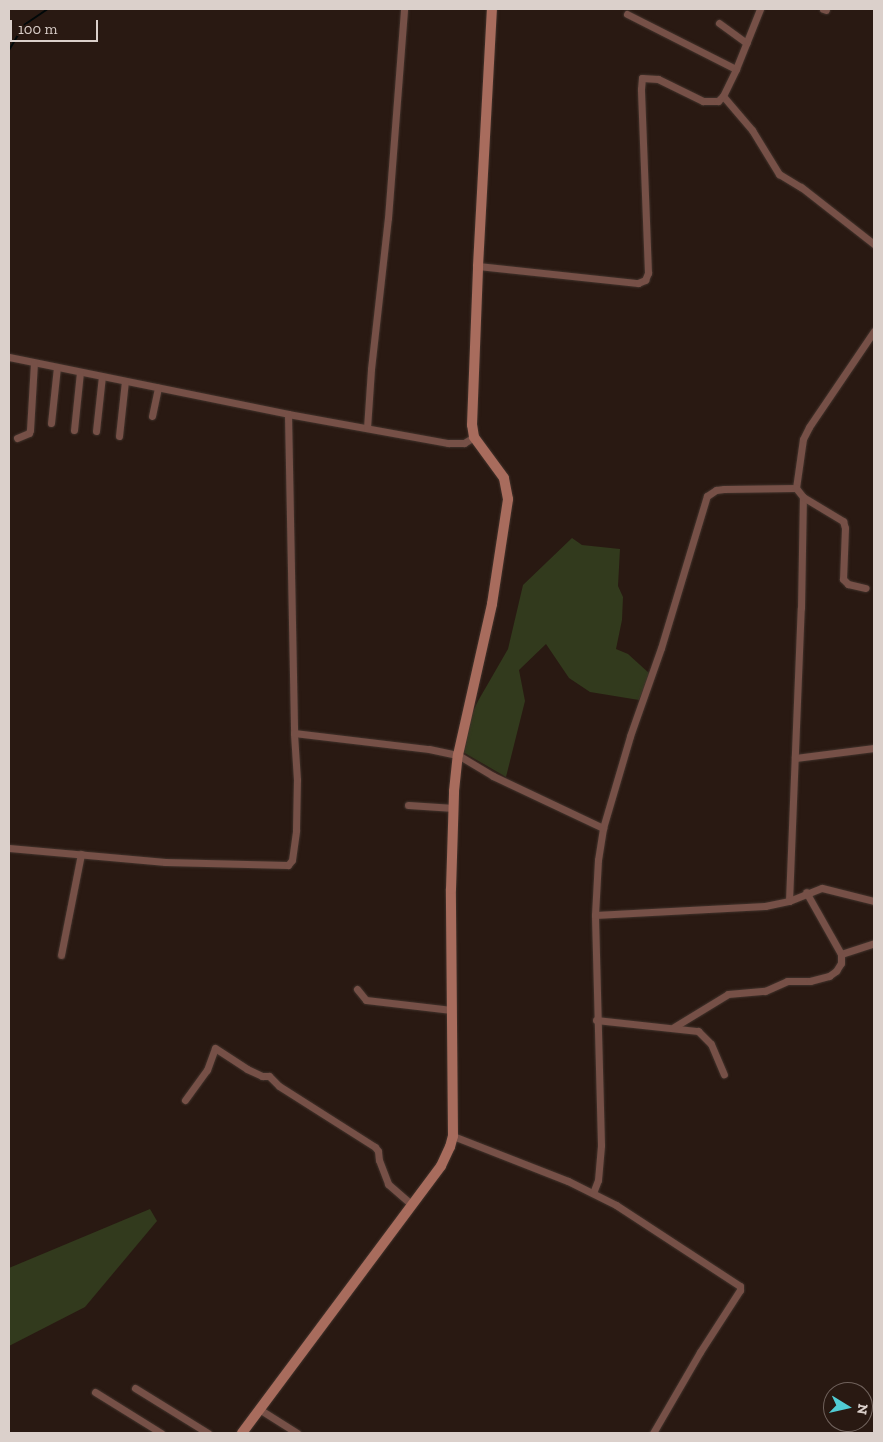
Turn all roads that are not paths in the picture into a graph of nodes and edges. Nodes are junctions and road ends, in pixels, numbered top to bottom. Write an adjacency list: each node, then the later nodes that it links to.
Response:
1 (404, 9): 22 (street)
2 (492, 9): 10 (street)
3 (760, 9): 6 (street)
4 (627, 14): 7 (street)
5 (719, 23): 6 (street)
6 (747, 42): 7 (street)
7 (736, 69): 8 (street)
8 (723, 96): 9 (street); 10 (street)
9 (874, 244)
10 (478, 266): 26 (street)
11 (874, 331): 28 (street)
12 (9, 357): 13 (street)
13 (34, 363): 14 (street); 27 (street)
14 (57, 367): 15 (street); 21 (street)
15 (80, 372): 16 (street); 23 (street)
16 (102, 376): 17 (street); 24 (street)
17 (125, 381): 18 (street); 25 (street)
18 (158, 388): 19 (street); 20 (street)
19 (288, 414): 22 (street); 31 (street)
20 (152, 416)
21 (51, 423)
22 (367, 428): 26 (street)
23 (74, 430)
24 (96, 431)
25 (119, 436)
26 (474, 437): 33 (street)
27 (17, 438)
28 (796, 488): 29 (street); 37 (street)
29 (803, 497): 30 (street); 34 (street)
30 (866, 588)
31 (294, 733): 33 (street); 39 (street)
32 (874, 748): 34 (street)
33 (458, 755): 36 (street); 37 (street)
34 (795, 758): 41 (street)
35 (408, 805): 36 (street)
36 (454, 808): 48 (street)
37 (603, 828): 43 (street)
38 (9, 848): 39 (street)
39 (81, 854): 46 (street)
40 (806, 892): 41 (street); 42 (street); 45 (street)
41 (788, 901): 43 (street)
42 (874, 901)
43 (596, 915): 49 (street)
44 (874, 943): 45 (street)
45 (841, 954): 50 (street)
46 (61, 955)
47 (357, 989): 48 (street)
48 (451, 1010): 53 (street)
49 (596, 1020): 50 (street); 54 (street)
50 (674, 1028): 51 (street)
51 (724, 1074)
52 (185, 1100): 55 (street)
53 (453, 1136): 54 (street); 55 (street)
54 (593, 1193): 63 (street)
55 (412, 1205): 58 (street)
56 (135, 1388): 60 (street)
57 (95, 1392): 59 (street)
58 (259, 1409): 61 (street); 62 (street)
59 (161, 1433)
60 (208, 1433)
61 (242, 1433)
62 (298, 1433)
63 (653, 1433)

